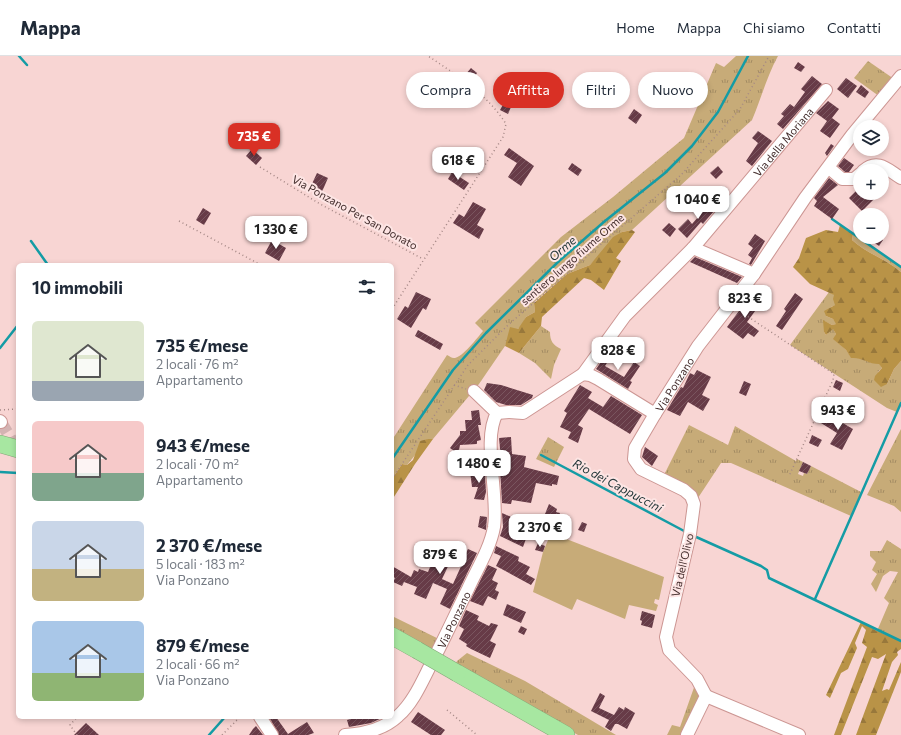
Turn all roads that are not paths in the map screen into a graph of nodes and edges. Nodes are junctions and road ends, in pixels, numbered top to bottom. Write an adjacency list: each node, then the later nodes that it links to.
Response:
1 (901, 76): 3 (street, Via Ponzano)
2 (826, 90): 7 (street, Via della Moriana)
3 (829, 168): 5 (street); 8 (street, Via Ponzano)
4 (889, 172): 6 (street)
5 (853, 178)
6 (901, 178)
7 (693, 248): 8 (street); 9 (street, Via della Moriana)
8 (754, 274): 12 (street, Via Ponzano)
9 (583, 374): 11 (street); 12 (street, Via Ponzano)
10 (474, 391): 11 (street)
11 (497, 413): 24 (street, Via Ponzano)
12 (654, 414): 21 (street, Via dell'Olivo)
13 (0, 422): 14 (highway)
14 (16, 437)
15 (0, 444): 16 (highway)
16 (16, 448)
17 (394, 638): 19 (highway)
18 (394, 648): 19 (highway)
19 (416, 655): 20 (highway, bridge)
20 (455, 677): 25 (highway); 26 (highway)
21 (706, 696): 27 (street); 28 (street)
22 (261, 719): 23 (street)
23 (272, 735)
24 (345, 735)
25 (547, 735)
26 (566, 735)
27 (686, 735)
28 (799, 735)

